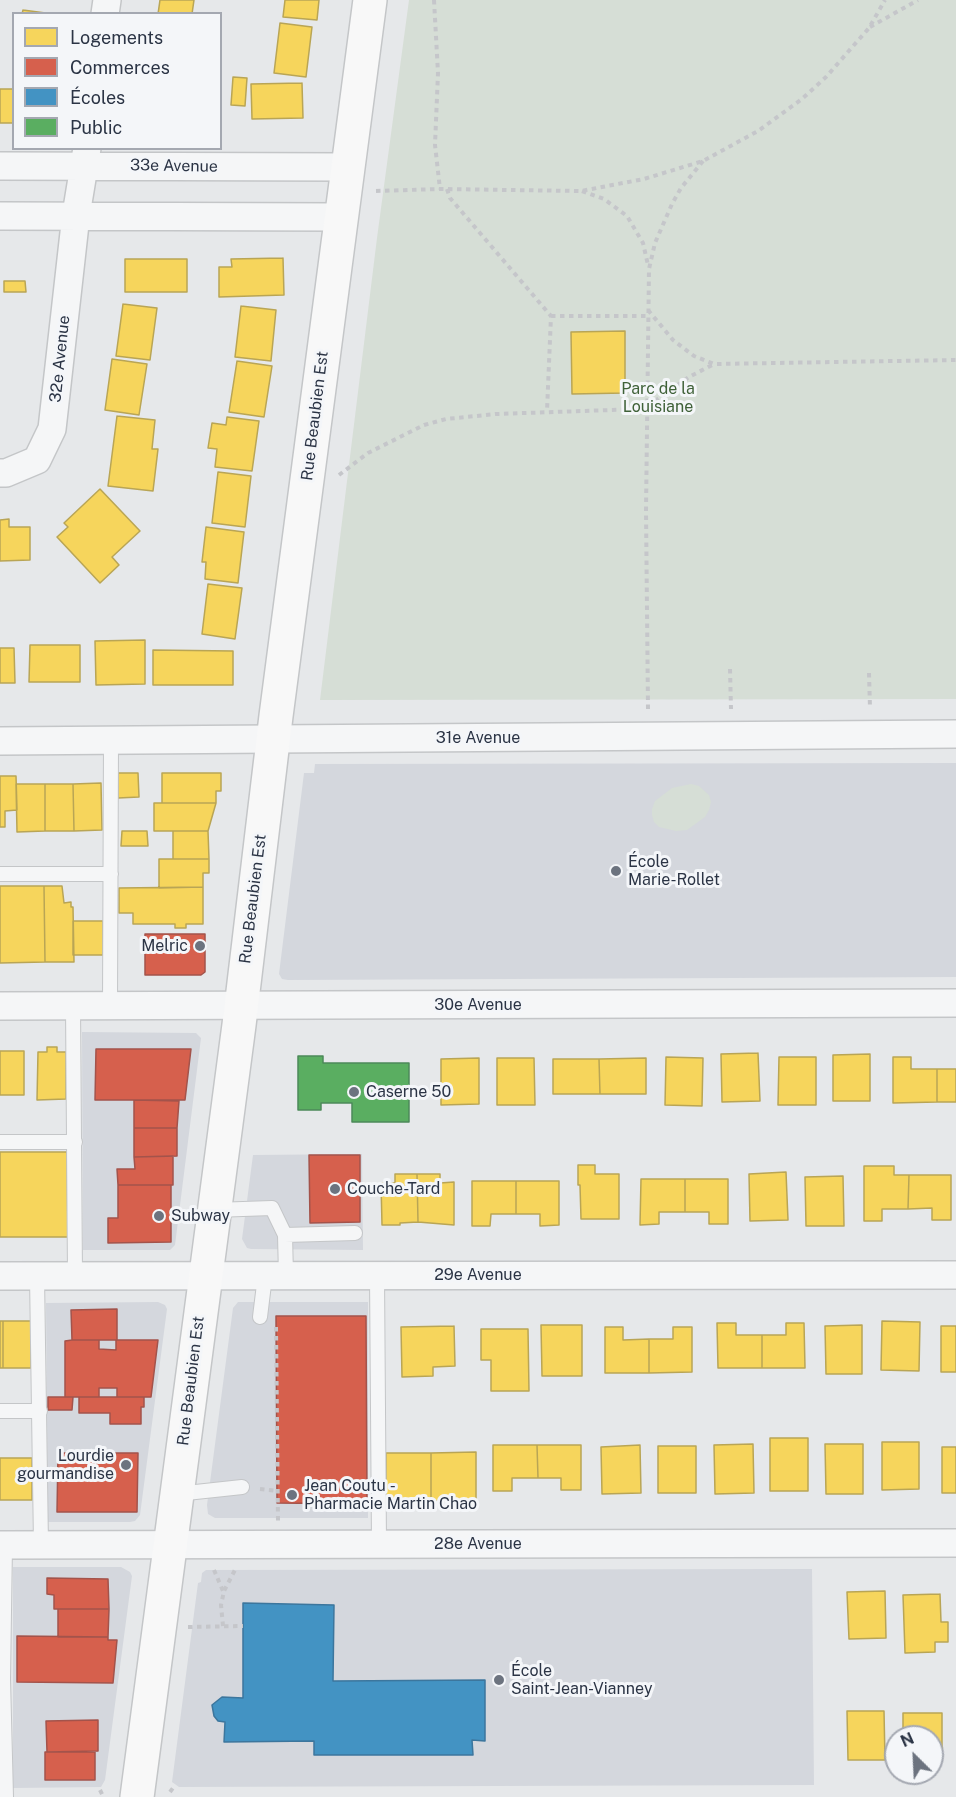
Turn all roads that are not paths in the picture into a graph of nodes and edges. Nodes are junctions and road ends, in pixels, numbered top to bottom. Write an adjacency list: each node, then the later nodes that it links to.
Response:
1 (370, 0): 4 (street, Rue Beaubien Est)
2 (86, 157): 3 (street, 33e Avenue); 4 (street, 33e Avenue); 5 (street, 32e Avenue)
3 (0, 166)
4 (348, 167): 7 (street, Rue Beaubien Est)
5 (76, 215): 6 (street); 7 (street); 8 (street, 32e Avenue)
6 (0, 216)
7 (341, 217): 10 (street, Rue Beaubien Est)
8 (0, 473)
9 (956, 734): 10 (street, 31e Avenue)
10 (273, 739): 12 (street, 31e Avenue); 19 (street, Rue Beaubien Est)
11 (0, 741): 12 (street, 31e Avenue)
12 (111, 741): 14 (lane)
13 (0, 874): 14 (lane)
14 (111, 874): 17 (lane)
15 (956, 1003): 19 (street, 30e Avenue)
16 (73, 1005): 17 (street, 30e Avenue); 18 (street, 30e Avenue); 21 (lane)
17 (110, 1005): 19 (street, 30e Avenue)
18 (0, 1006)
19 (240, 1006): 22 (street, Rue Beaubien Est)
20 (0, 1142): 21 (lane)
21 (75, 1142): 29 (lane)
22 (214, 1210): 24 (lane); 30 (street, Rue Beaubien Est)
23 (355, 1233): 24 (lane)
24 (285, 1235): 31 (lane)
25 (377, 1275): 26 (street, 29e Avenue); 31 (street, 29e Avenue); 39 (lane)
26 (956, 1275)
27 (0, 1276): 28 (street, 29e Avenue)
28 (37, 1276): 29 (street, 29e Avenue); 34 (lane)
29 (75, 1276): 30 (street, 29e Avenue)
30 (204, 1276): 31 (street, 29e Avenue); 36 (street, Rue Beaubien Est)
31 (275, 1276): 32 (lane)
32 (260, 1317)
33 (0, 1411): 34 (lane)
34 (40, 1411): 41 (lane)
35 (242, 1487): 36 (lane)
36 (177, 1494): 38 (street, Rue Beaubien Est)
37 (956, 1543): 39 (street, 28e Avenue)
38 (171, 1544): 39 (street, 28e Avenue); 41 (street, 28e Avenue); 44 (street, Rue Beaubien Est)
39 (379, 1544)
40 (2, 1545): 41 (street, 28e Avenue); 42 (lane)
41 (41, 1545)
42 (2, 1679): 43 (lane)
43 (6, 1797)
44 (137, 1797)

